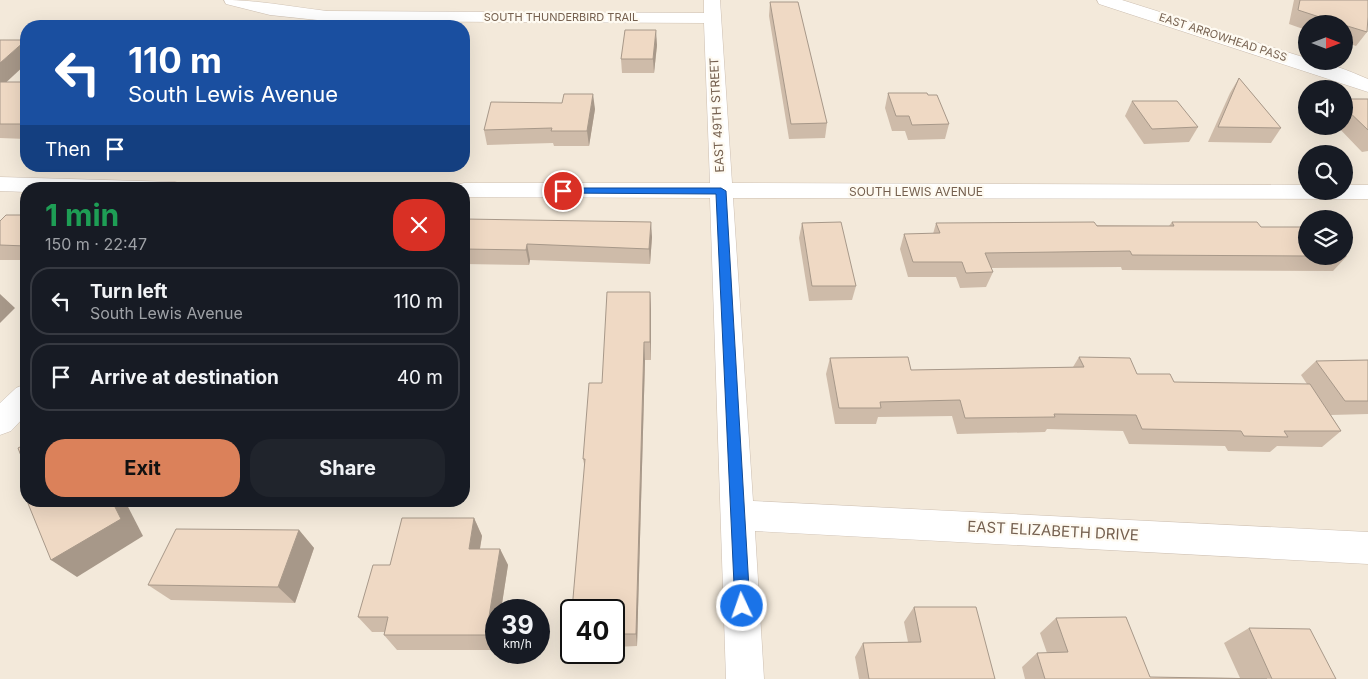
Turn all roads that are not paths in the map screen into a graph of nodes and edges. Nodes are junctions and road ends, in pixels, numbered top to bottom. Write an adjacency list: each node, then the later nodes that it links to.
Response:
1 (232, 0): 3 (street, SOUTH THUNDERBIRD TRAIL)
2 (1105, 0): 4 (street, EAST ARROWHEAD PASS)
3 (711, 9): 8 (street, EAST 49TH STREET)
4 (1368, 86)
5 (0, 184): 6 (street)
6 (20, 185)
7 (470, 190): 8 (street, SOUTH LEWIS AVENUE)
8 (721, 191): 9 (street, SOUTH LEWIS AVENUE); 12 (street, EAST 49TH STREET)
9 (1368, 192)
10 (20, 402): 11 (street)
11 (0, 422)
12 (738, 515): 13 (street, EAST ELIZABETH DRIVE); 14 (street, EAST 49TH STREET)
13 (1368, 548)
14 (745, 679)

